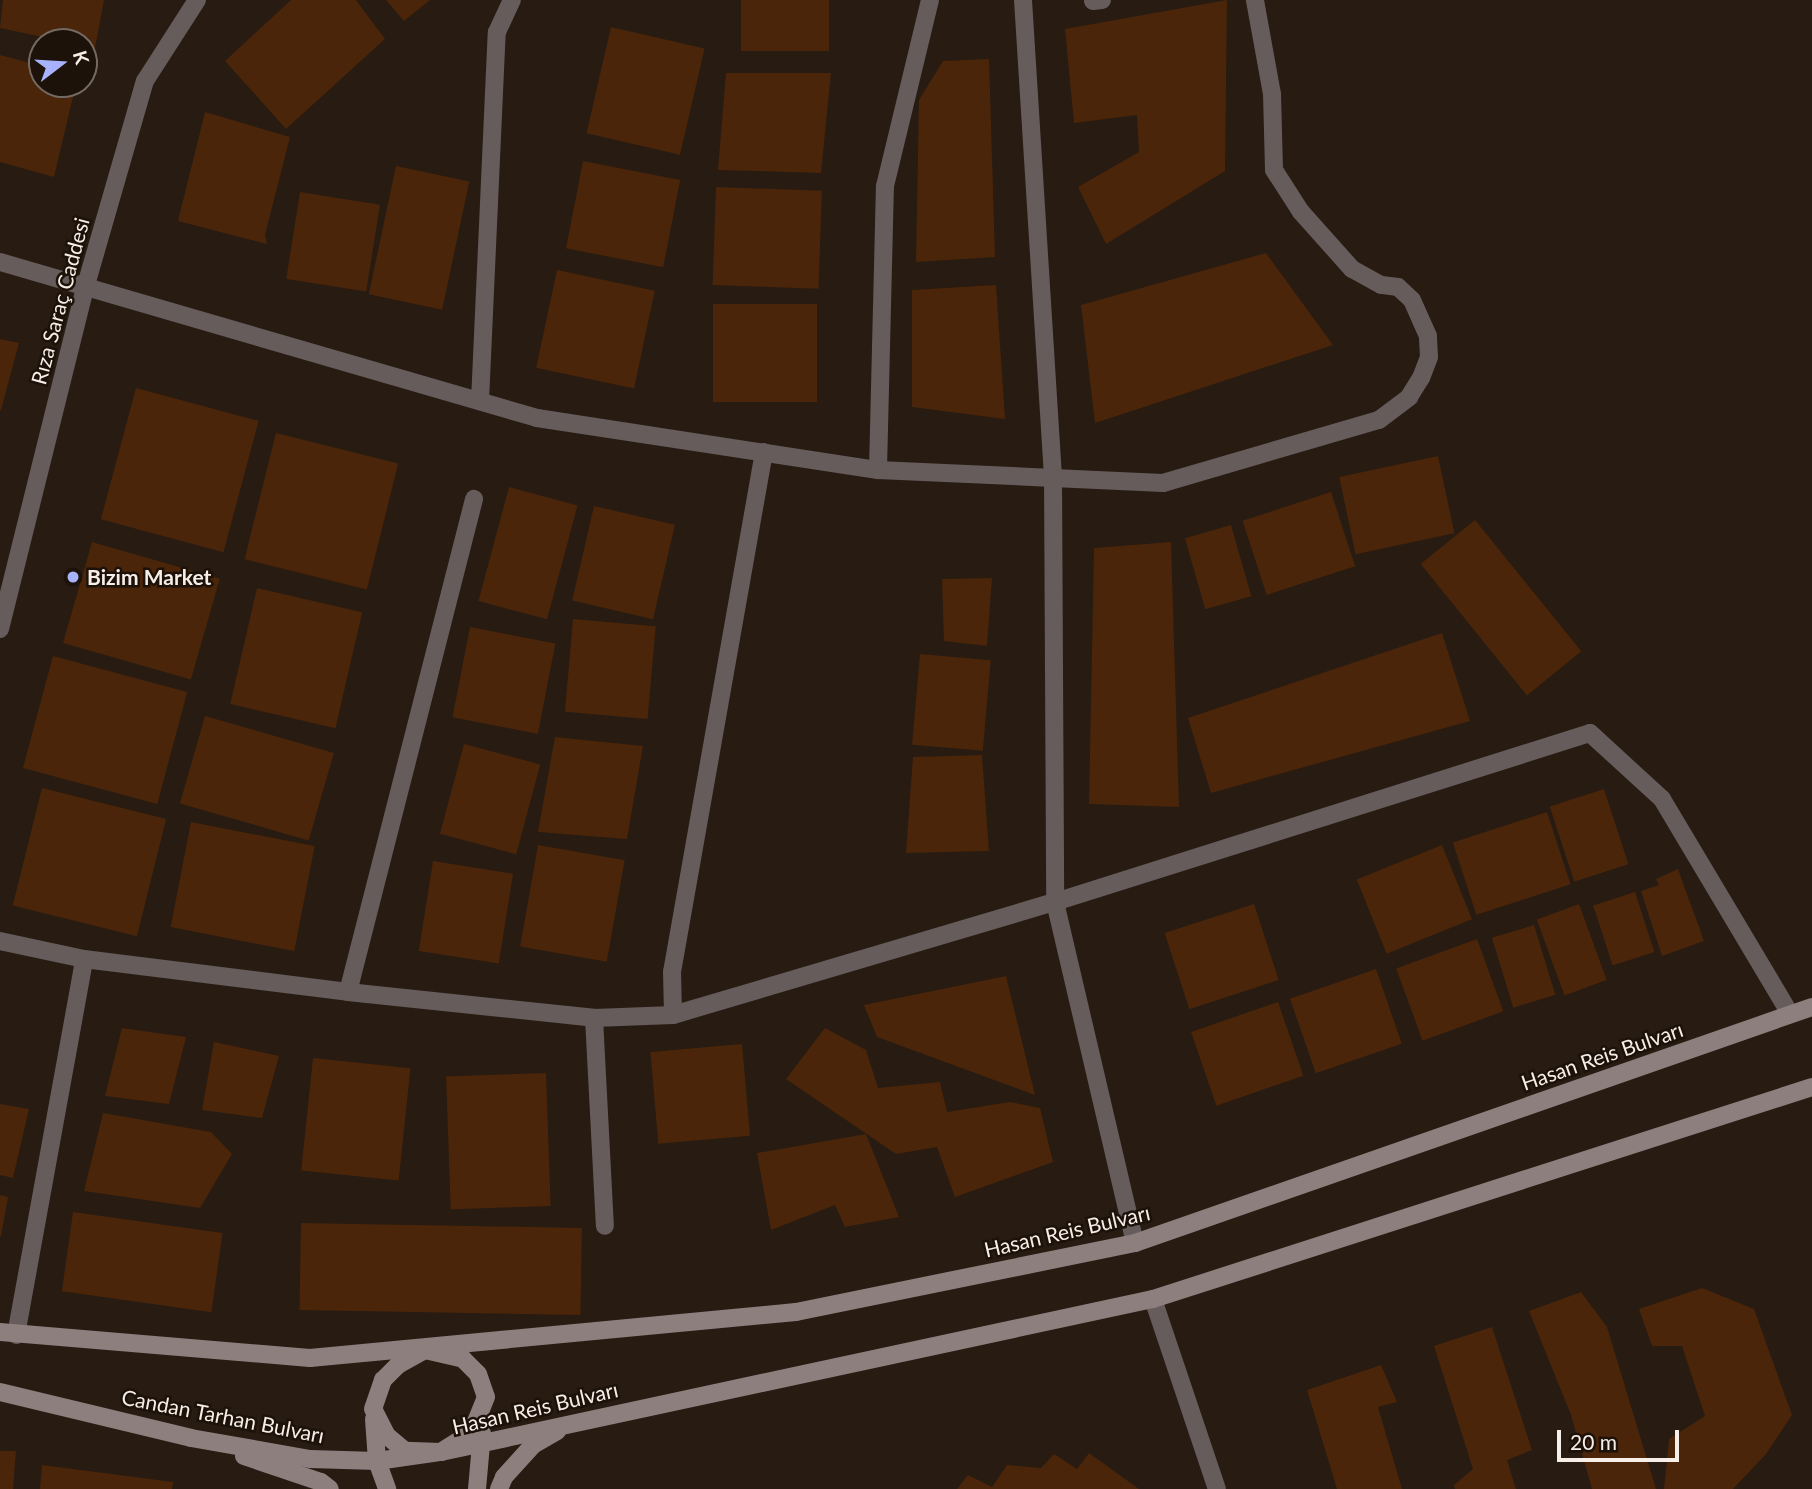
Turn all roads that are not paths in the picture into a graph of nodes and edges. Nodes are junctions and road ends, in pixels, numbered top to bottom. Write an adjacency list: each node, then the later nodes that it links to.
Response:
1 (197, 0): 7 (street, Rıza Saraç Caddesi)
2 (512, 0): 8 (street)
3 (930, 0): 10 (street)
4 (1023, 0): 11 (street)
5 (1255, 0): 11 (street)
6 (0, 262): 7 (street)
7 (86, 285): 8 (street); 13 (street, Rıza Saraç Caddesi)
8 (480, 401): 9 (street)
9 (764, 452): 10 (street); 20 (street)
10 (878, 470): 11 (street)
11 (1053, 478): 14 (street)
12 (474, 499): 17 (street)
13 (0, 629)
14 (1055, 902): 19 (street); 20 (street); 24 (street)
15 (0, 942): 16 (street)
16 (83, 959): 17 (street); 26 (street)
17 (348, 992): 21 (street)
18 (1812, 1007): 19 (main road, Hasan Reis Bulvarı)
19 (1790, 1014): 24 (main road, Hasan Reis Bulvarı)
20 (673, 1015): 21 (street)
21 (594, 1018): 23 (street)
22 (1812, 1087): 25 (main road, Hasan Reis Bulvarı)
23 (605, 1226)
24 (1135, 1243): 27 (main road, Hasan Reis Bulvarı)
25 (1153, 1299): 31 (main road, Hasan Reis Bulvarı); 40 (street)
26 (8, 1333): 27 (main road)
27 (425, 1350): 29 (main road); 30 (main road)
28 (0, 1392): 32 (main road, Candan Tarhan Bulvarı)
29 (486, 1397): 33 (main road); 34 (main road)
30 (373, 1409): 34 (main road); 35 (main road)
31 (573, 1422): 33 (main road, Hasan Reis Bulvarı); 39 (main road)
32 (191, 1438): 35 (main road, Candan Tarhan Bulvarı); 36 (main road)
33 (481, 1443): 34 (main road, Hasan Reis Bulvarı); 38 (main road)
34 (440, 1452): 35 (main road, Candan Tarhan Bulvarı)
35 (377, 1461): 37 (main road)
36 (330, 1489)
37 (387, 1489)
38 (477, 1489)
39 (499, 1489)
40 (1217, 1489)

